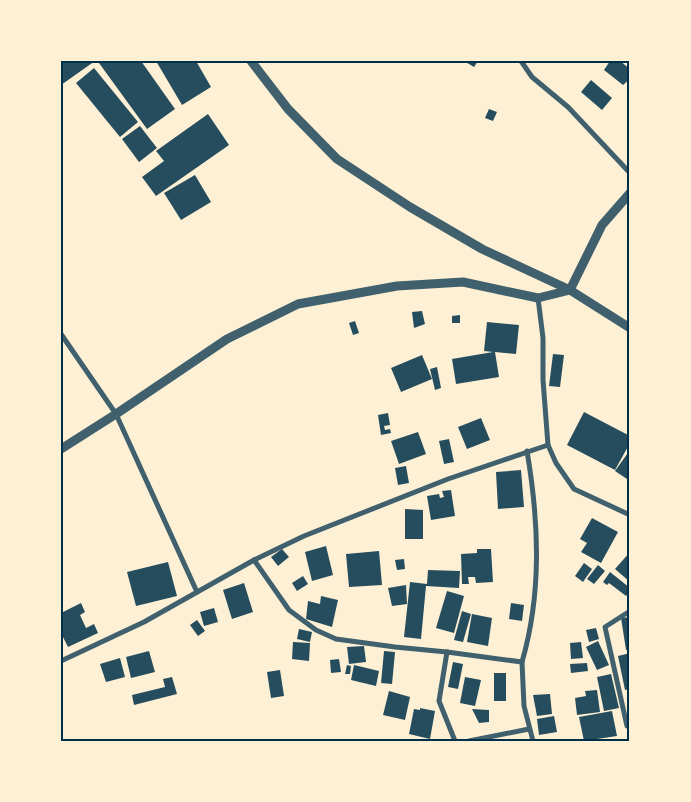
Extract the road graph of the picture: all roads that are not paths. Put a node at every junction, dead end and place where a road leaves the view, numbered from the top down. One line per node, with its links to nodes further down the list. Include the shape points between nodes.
1 (251, 61): 5 (street, via 288,109 337,159 482,249)
2 (521, 61): 3 (street, via 532,77 568,107)
3 (630, 173)
4 (630, 193): 5 (street, via 602,225)
5 (570, 290): 6 (street); 7 (street)
6 (538, 298): 9 (street, via 463,282 397,286 298,304 227,339); 10 (street, via 544,338 543,380)
7 (630, 328)
8 (61, 334): 9 (street)
9 (116, 414): 11 (street); 15 (street)
10 (548, 445): 12 (street); 13 (street, via 574,488)
11 (61, 449)
12 (527, 451): 14 (street, via 304,536); 19 (street, via 538,542 535,605)
13 (630, 515)
14 (254, 560): 15 (street); 17 (street, via 289,610 316,630 336,639)
15 (197, 592): 18 (street, via 144,622)
16 (630, 611): 20 (street, via 605,627)
17 (447, 652): 19 (street); 22 (street, via 439,701)
18 (61, 661)
19 (522, 662): 21 (street, via 524,706)
20 (627, 726)
21 (530, 729): 23 (street); 24 (street)
22 (455, 741)
23 (469, 741)
24 (532, 741)

